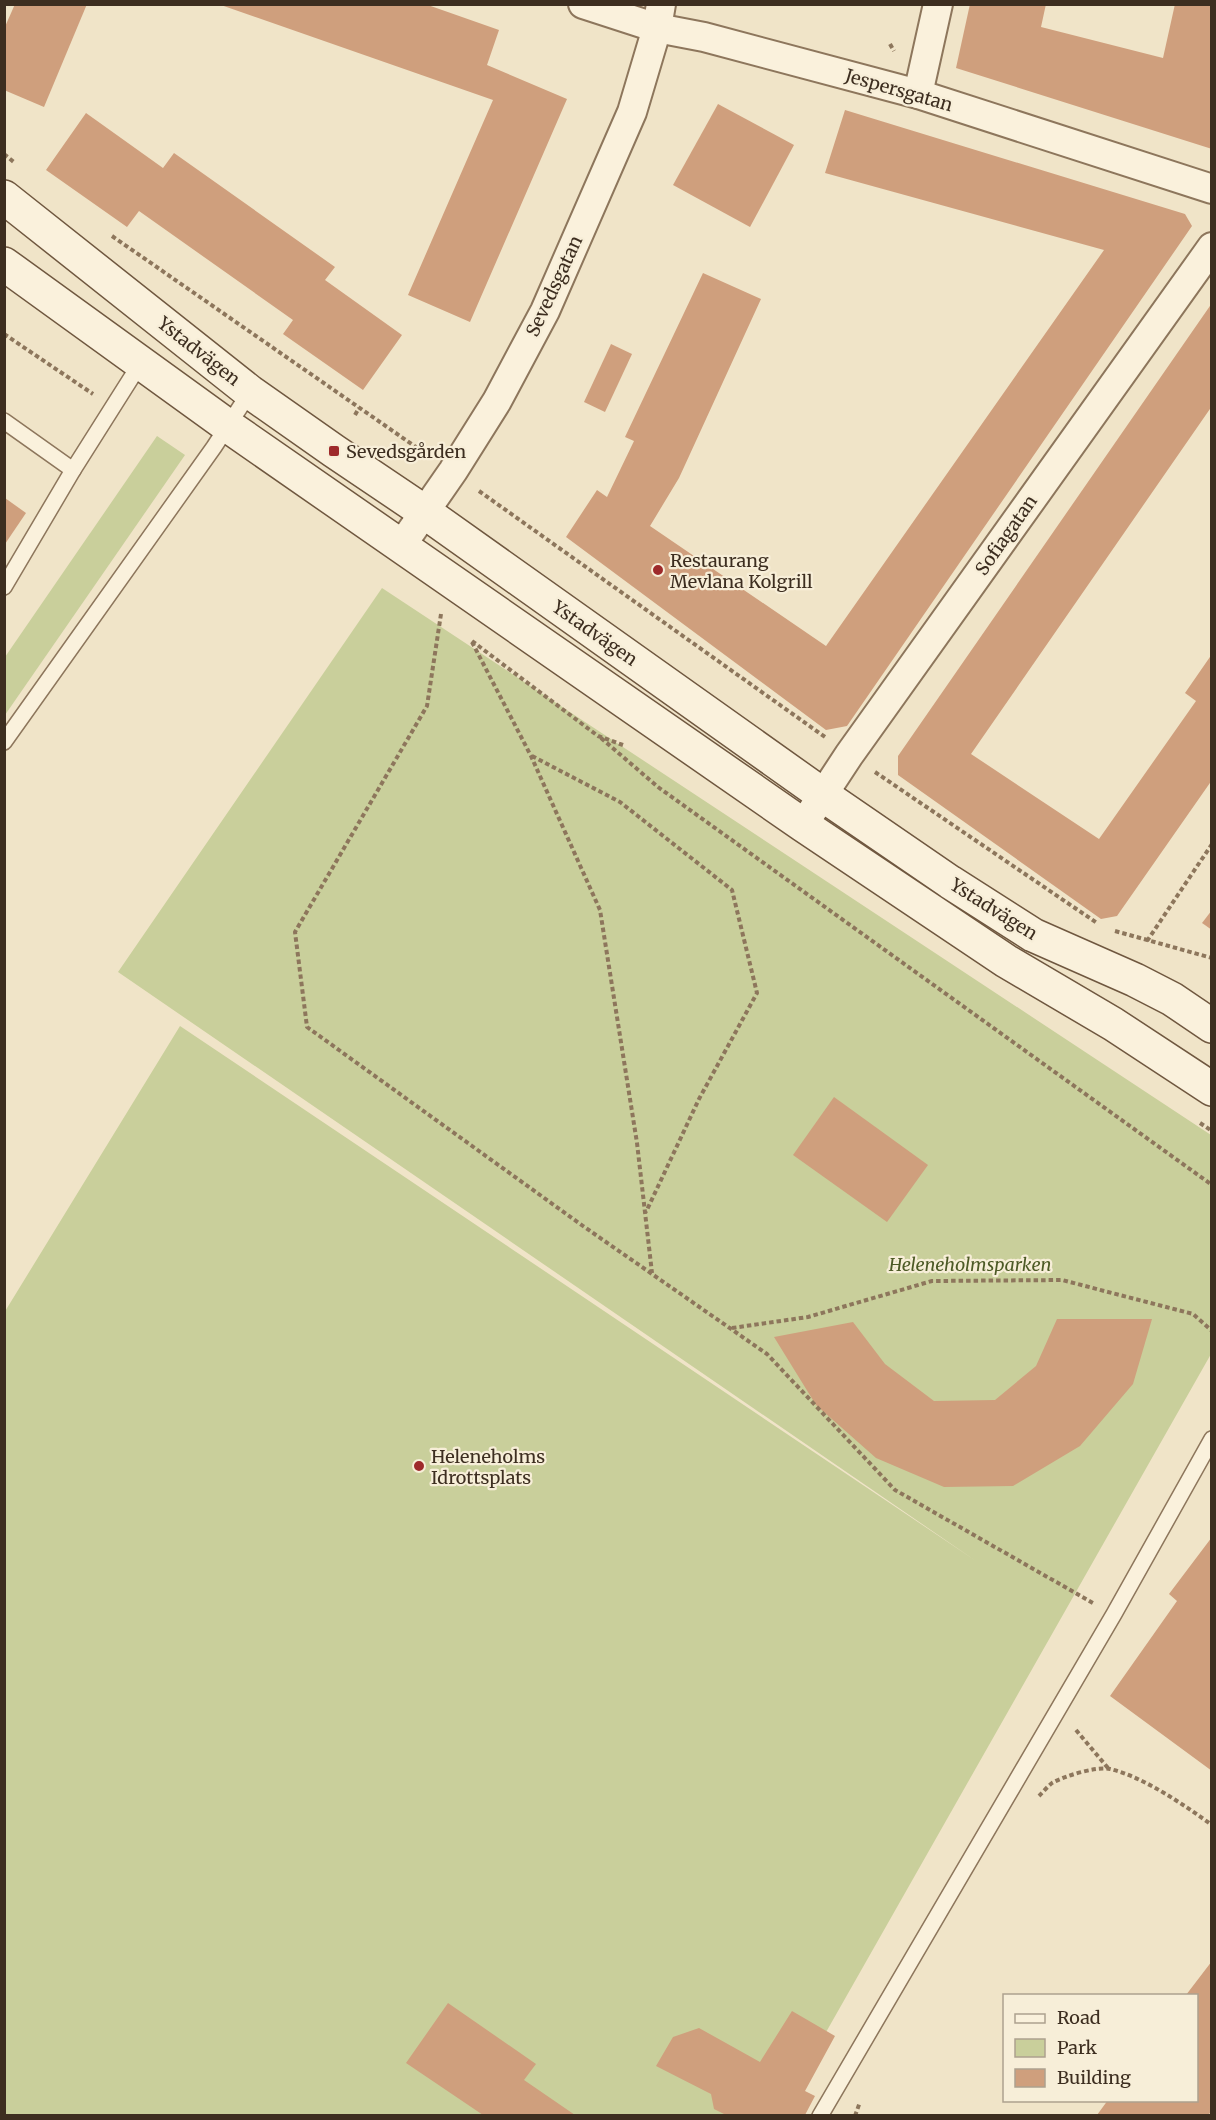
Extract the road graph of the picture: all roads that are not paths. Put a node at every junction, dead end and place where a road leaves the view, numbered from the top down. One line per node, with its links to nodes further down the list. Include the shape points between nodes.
1 (583, 4): 3 (street, Jespersgatan)
2 (938, 4): 4 (street)
3 (659, 16): 4 (street, Jespersgatan, via 704,37); 14 (street, Sevedsgatan, via 632,112 545,311 496,401)
4 (918, 94): 5 (street, Jespersgatan)
5 (1212, 189)
6 (4, 197): 10 (main road, Ystadvägen)
7 (1212, 247): 18 (street, Sofiagatan)
8 (4, 264): 9 (main road, Ystadvägen)
9 (140, 364): 12 (main road, Ystadvägen); 13 (lane)
10 (250, 392): 12 (lane); 14 (main road, Ystadvägen)
11 (4, 421): 13 (lane)
12 (228, 426): 15 (main road, Ystadvägen); 17 (lane)
13 (73, 470): 16 (lane)
14 (426, 513): 15 (street, Sevedsgatan); 18 (main road, Ystadvägen)
15 (400, 546): 19 (main road, Ystadvägen)
16 (4, 587)
17 (4, 741)
18 (823, 795): 19 (street, Sofiagatan); 20 (main road, Ystadvägen, via 1033,935 1135,980)
19 (803, 825): 21 (main road, Ystadvägen, via 1006,961)
20 (1212, 1026)
21 (1212, 1089)
22 (1212, 1439): 23 (lane, via 1059,1709)
23 (819, 2115)

